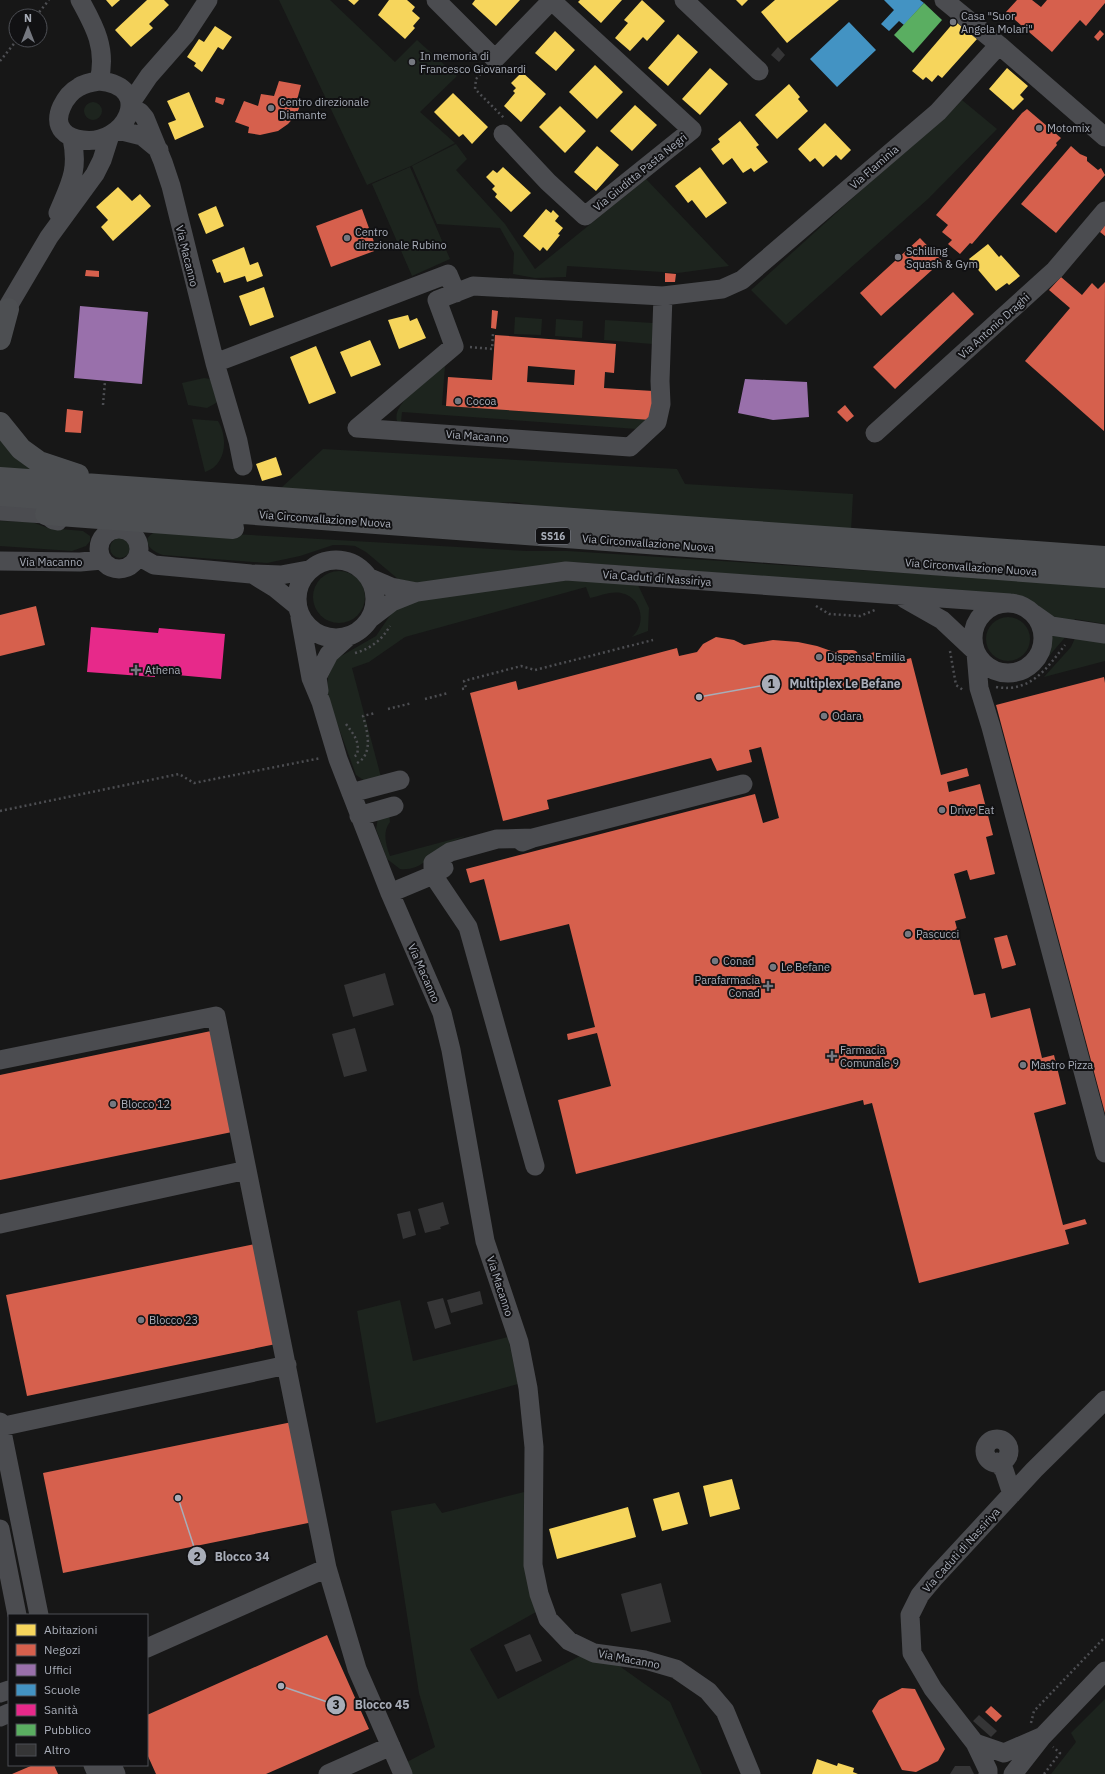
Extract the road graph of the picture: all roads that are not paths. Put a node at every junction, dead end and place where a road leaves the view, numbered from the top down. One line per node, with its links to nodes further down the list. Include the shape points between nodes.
1 (80, 0): 7 (street)
2 (208, 0): 11 (street, via 170,54)
3 (436, 0): 4 (street, via 495,59)
4 (552, 0): 13 (street, Via Giuditta Pasta Negri, via 692,130 585,216 548,182)
5 (684, 0): 9 (street)
6 (953, 3): 8 (street)
7 (99, 38): 10 (street, via 103,60); 11 (street, via 110,51)
8 (999, 45): 14 (street); 20 (street, Via Flaminia, via 938,112 742,280 722,289)
9 (759, 71)
10 (99, 81): 11 (street, via 108,82); 15 (street, via 78,87 69,95 60,110 60,126 63,132)
11 (126, 97): 12 (street, via 124,124); 16 (street, Via Macanno, via 145,118)
12 (114, 132): 15 (street, via 99,139); 16 (street, Via Macanno, via 142,136); 18 (street, via 95,174)
13 (503, 134)
14 (1105, 137)
15 (72, 138): 18 (street, via 76,165 74,176)
16 (158, 150): 23 (street, Via Macanno, via 171,186)
17 (1105, 212): 25 (street, Via Antonio Draghi, via 1055,270)
18 (49, 237): 21 (street)
19 (456, 293): 20 (street, via 473,286); 20 (street, Via Macanno, via 438,300 454,346 357,428 630,447 657,422 661,404); 23 (street, via 448,274)
20 (663, 296)
21 (3, 315): 22 (main road)
22 (0, 339)
23 (215, 363): 26 (street, Via Macanno)
24 (0, 423): 28 (main road, via 21,449 39,462)
25 (875, 432)
26 (243, 466)
27 (0, 478): 28 (main road, Via Circonvallazione Nuova / SS16)
28 (119, 486): 37 (main road, Via Circonvallazione Nuova / SS16)
29 (0, 495): 33 (main road, Via Circonvallazione Nuova / SS16)
30 (0, 511): 31 (street)
31 (45, 514): 32 (main road); 34 (street, via 53,520 93,524)
32 (156, 523): 33 (main road, via 308,533); 35 (street)
33 (501, 532): 42 (main road, Via Circonvallazione Nuova / SS16)
34 (106, 534): 35 (street, via 123,530); 38 (street, via 99,548)
35 (135, 536): 36 (street)
36 (138, 556): 38 (street, via 135,562 124,569 111,568); 41 (street, via 154,565)
37 (1105, 558)
38 (102, 560): 39 (street, Via Macanno)
39 (0, 561)
40 (308, 570): 41 (street, via 281,575); 43 (street, via 321,562 336,559 352,562); 47 (street, Via Macanno, via 301,579 296,596)
41 (251, 574): 47 (street, via 275,588)
42 (1105, 576)
43 (370, 578): 44 (street, Via Caduti di Nassiriya, via 391,587); 49 (street, via 375,590 376,604)
44 (417, 592): 45 (street, Via Caduti di Nassiriya, via 566,571); 49 (street, Via Caduti di Nassiriya, via 392,602)
45 (898, 596): 46 (street, Via Caduti di Nassiriya); 52 (street, Via Caduti di Nassiriya, via 942,620)
46 (1010, 603): 48 (street, Via Caduti di Nassiriya, via 1023,606); 52 (street, via 992,607 979,618 973,634)
47 (299, 611): 51 (street, via 307,626 317,634); 53 (street, Via Macanno, via 310,678)
48 (1034, 614): 50 (street, Via Caduti di Nassiriya, via 1051,626); 52 (street, Via Caduti di Nassiriya, via 1042,626 1044,643 1039,656 1030,666 1016,673 998,672 986,666)
49 (371, 618): 51 (street, Via Macanno)
50 (1105, 634)
51 (351, 645): 53 (street, Via Macanno, via 330,654 317,677)
52 (976, 652): 62 (street, via 979,688)
53 (321, 702): 56 (street, Via Macanno)
54 (400, 780): 56 (street)
55 (743, 784): 59 (street, via 533,838 497,839 450,852 433,863)
56 (352, 794): 58 (street, Via Macanno)
57 (394, 806): 58 (street)
58 (360, 816): 60 (street, Via Macanno)
59 (433, 875): 60 (street); 63 (street, via 468,927)
60 (390, 893): 82 (street, Via Macanno, via 442,1013 485,1241 519,1342 528,1388 534,1447 533,1564 539,1594 548,1619 569,1640 594,1653 645,1660 676,1669 708,1691 725,1711)
61 (0, 1060): 64 (street, via 216,1016)
62 (1105, 1153)
63 (535, 1166)
64 (247, 1170): 65 (street); 66 (street)
65 (0, 1224)
66 (287, 1365): 68 (street); 72 (street)
67 (1104, 1400): 69 (street, Via Caduti di Nassiriya)
68 (0, 1425): 74 (street)
69 (1034, 1470): 70 (street, Via Caduti di Nassiriya); 70 (street, via 1003,1456 1004,1470)
70 (1012, 1494): 78 (street, Via Caduti di Nassiriya, via 920,1595 910,1615 912,1653 933,1689)
71 (0, 1529): 73 (street)
72 (327, 1568): 75 (street); 79 (street, via 357,1669)
73 (17, 1614)
74 (39, 1614)
75 (148, 1648)
76 (1105, 1670): 77 (street)
77 (1042, 1737): 78 (street, via 1004,1753); 84 (street)
78 (975, 1743): 83 (street, Via Caduti di Nassiriya)
79 (391, 1746): 80 (street); 81 (street)
80 (328, 1774)
81 (403, 1774)
82 (751, 1774)
83 (988, 1774)
84 (1013, 1774)

